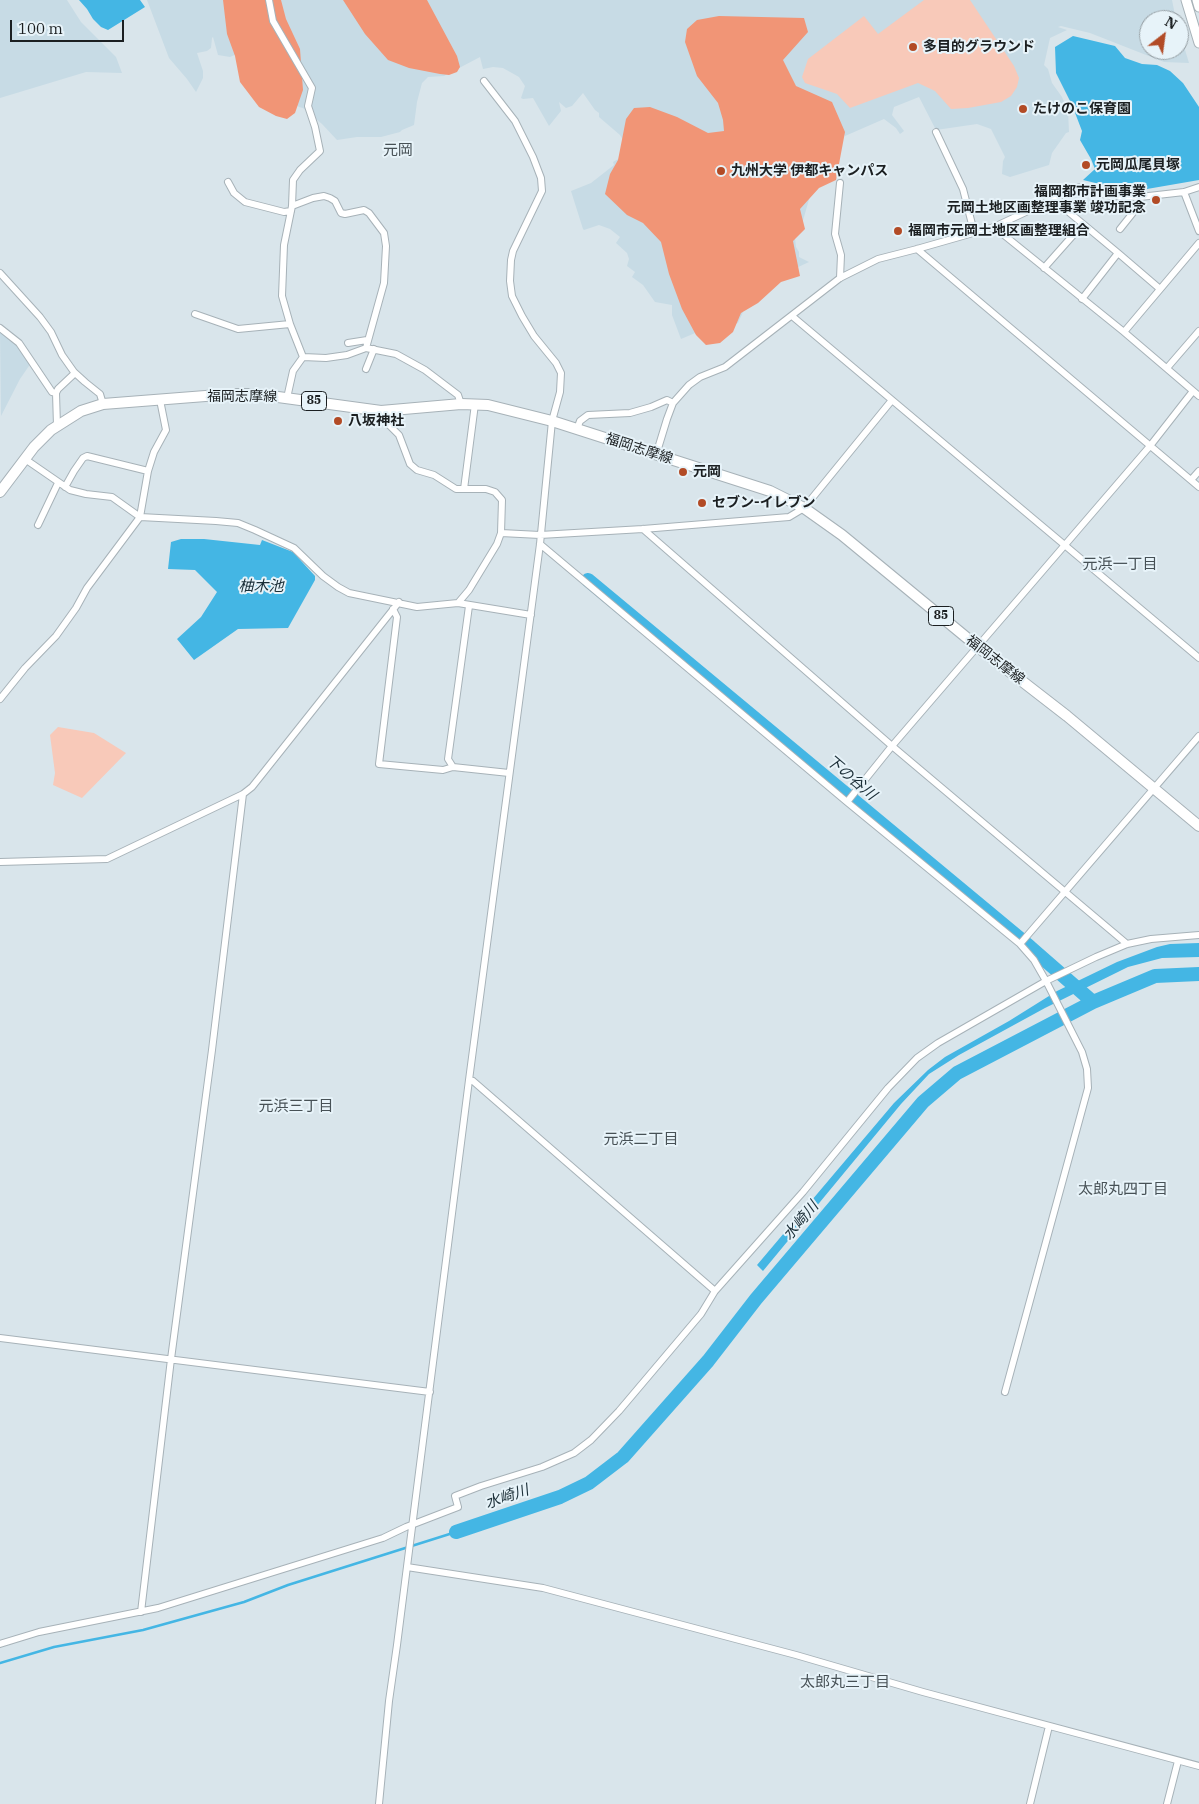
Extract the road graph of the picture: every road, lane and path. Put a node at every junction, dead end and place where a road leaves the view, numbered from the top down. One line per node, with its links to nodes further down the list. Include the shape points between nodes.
1 (269, 0): 14 (street, via 273,20 312,88 308,106 320,151 293,180)
2 (1186, 0): 5 (main road)
3 (1197, 0): 4 (main road)
4 (1199, 7)
5 (1199, 43)
6 (484, 80): 53 (street, via 515,121 541,178 542,191 510,260 510,281 512,296 522,316 561,373 560,392)
7 (936, 132): 19 (street, via 963,189)
8 (228, 182): 14 (street, via 234,193 245,202 284,212)
9 (840, 183): 25 (street, via 835,234 841,256)
10 (1199, 187): 11 (street)
11 (1184, 192): 12 (street); 18 (street)
12 (1140, 197): 13 (street, via 1110,196 1079,187); 17 (street, via 1136,210)
13 (1053, 199): 15 (street); 16 (street)
14 (292, 209): 30 (street, via 284,245 282,284); 34 (street, via 324,196 335,202 341,213 364,210 369,213 384,233 384,283)
15 (1083, 224): 22 (street); 23 (street)
16 (994, 227): 19 (street); 23 (street)
17 (1120, 229)
18 (1199, 231)
19 (974, 232): 21 (street)
20 (1199, 242): 26 (street)
21 (917, 250): 25 (street, via 878,259); 56 (street)
22 (1118, 253): 26 (street); 27 (street)
23 (1044, 268): 27 (street)
24 (0, 273): 41 (street, via 40,317)
25 (840, 278): 29 (street)
26 (1160, 289): 33 (street)
27 (1082, 299): 33 (street)
28 (195, 314): 30 (street, via 238,329)
29 (792, 316): 47 (street); 51 (street, via 725,367 700,377)
30 (290, 324): 38 (street)
31 (0, 328): 43 (street, via 19,343)
32 (1199, 331): 39 (street)
33 (1124, 332): 39 (street)
34 (367, 340): 35 (street); 36 (street)
35 (348, 343)
36 (366, 348): 37 (street); 38 (street, via 326,358)
37 (374, 348): 40 (street); 49 (street, via 396,354 425,370 458,395)
38 (303, 357): 45 (street, via 293,371)
39 (1168, 368): 42 (street)
40 (366, 369)
41 (75, 373): 43 (street); 48 (street, via 100,394)
42 (1193, 391): 44 (street); 56 (street)
43 (56, 394): 54 (street)
44 (1199, 396)
45 (287, 398): 46 (main road, 福岡志摩線 / 85, via 232,394); 52 (main road, 福岡志摩線 / 85)
46 (160, 400): 48 (main road, 福岡志摩線 / 85); 59 (street, via 166,430)
47 (892, 400): 67 (street); 74 (street)
48 (103, 404): 54 (main road, 福岡志摩線 / 85, via 81,411)
49 (461, 404): 50 (main road, 福岡志摩線 / 85); 52 (main road, 福岡志摩線 / 85)
50 (475, 404): 53 (main road, 福岡志摩線 / 85); 65 (street)
51 (673, 404): 55 (street, via 667,400 630,413 588,415); 57 (street)
52 (382, 411): 65 (street, via 383,419 399,435 410,464 456,489)
53 (552, 420): 55 (main road, 福岡志摩線 / 85); 72 (street)
54 (57, 426): 58 (main road, 福岡志摩線 / 85)
55 (577, 428): 57 (main road, 福岡志摩線 / 85)
56 (1150, 446): 61 (street); 74 (street)
57 (656, 455): 67 (main road, 福岡志摩線 / 85, via 770,491)
58 (25, 459): 62 (street); 66 (main road, 福岡志摩線 / 85)
59 (148, 471): 64 (street, via 87,456); 68 (street)
60 (1199, 471): 61 (street)
61 (1191, 480): 63 (street)
62 (58, 483): 64 (street); 69 (street)
63 (1199, 487)
64 (65, 488): 68 (street, via 112,497)
65 (464, 489): 71 (street, via 486,489 495,492 502,500)
66 (0, 492)
67 (804, 508): 70 (street, via 789,517); 80 (main road, 福岡志摩線 / 85, via 842,535)
68 (140, 517): 75 (street, via 238,523 294,548 323,576 349,593); 82 (street, via 56,636)
69 (38, 525)
70 (643, 529): 72 (street); 84 (street)
71 (501, 533): 72 (street); 76 (street, via 469,590)
72 (540, 535): 73 (street)
73 (540, 544): 79 (street); 89 (street)
74 (1064, 544): 80 (street); 81 (street)
75 (399, 602): 76 (street, via 417,607); 78 (street)
76 (458, 603): 77 (street)
77 (469, 606): 79 (street); 85 (street, via 448,759)
78 (393, 609): 85 (street, via 397,616 379,764 443,770); 88 (street, via 252,787)
79 (531, 616): 86 (street)
80 (978, 647): 84 (street); 87 (main road, 福岡志摩線 / 85, via 1068,716)
81 (1199, 658)
82 (0, 699)
83 (1199, 736): 87 (street)
84 (892, 746): 89 (street); 92 (street)
85 (453, 766): 86 (street)
86 (509, 773): 97 (street)
87 (1154, 789): 90 (main road, 福岡志摩線 / 85); 92 (street)
88 (243, 794): 91 (street, via 107,859); 100 (street)
89 (847, 802): 94 (street)
90 (1199, 826)
91 (0, 862)
92 (1065, 893): 94 (street); 95 (street)
93 (1199, 935): 95 (street)
94 (1022, 942): 96 (street)
95 (1127, 944): 96 (street, via 1065,971)
96 (1048, 983): 98 (street, via 938,1042 903,1072); 102 (street, via 1082,1052 1088,1088)
97 (469, 1080): 98 (street); 101 (street)
98 (715, 1291): 103 (street, via 701,1314 591,1440 560,1460 455,1496 458,1507)
99 (0, 1338): 100 (street)
100 (171, 1360): 101 (street); 105 (street)
101 (430, 1392): 103 (street)
102 (1005, 1392)
103 (412, 1525): 104 (street); 105 (street, via 383,1538)
104 (407, 1567): 107 (street, via 543,1588); 110 (street)
105 (141, 1612): 106 (street, via 39,1632)
106 (0, 1644)
107 (1049, 1726): 108 (street); 111 (street)
108 (1178, 1761): 109 (street); 112 (street)
109 (1199, 1766)
110 (379, 1804)
111 (1030, 1804)
112 (1167, 1804)

